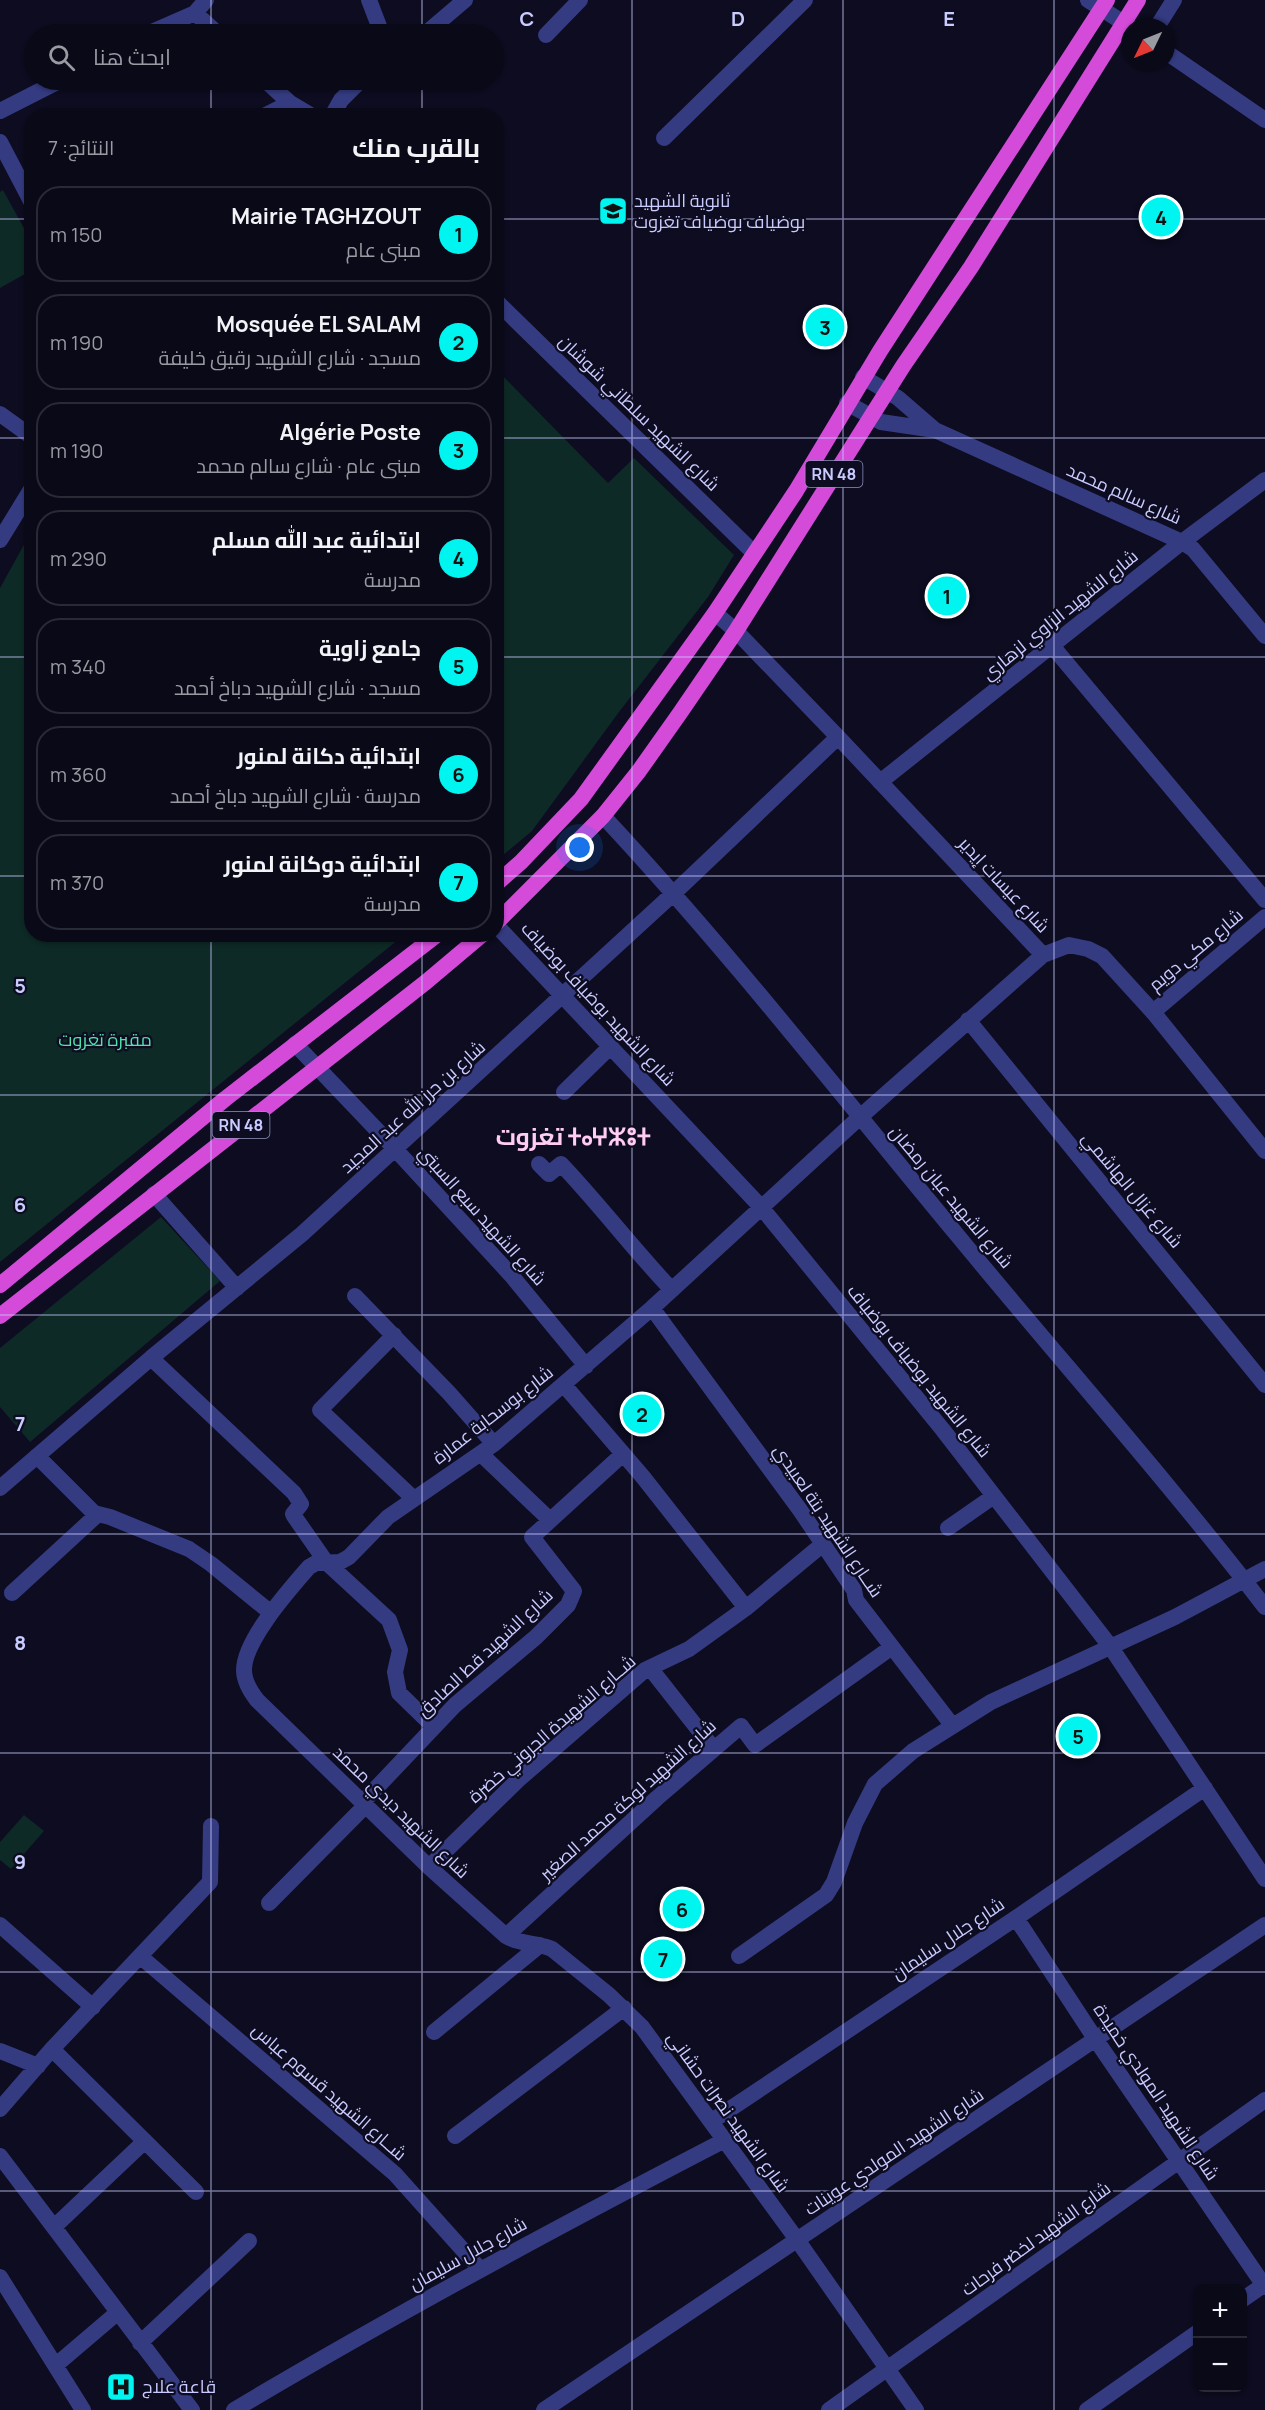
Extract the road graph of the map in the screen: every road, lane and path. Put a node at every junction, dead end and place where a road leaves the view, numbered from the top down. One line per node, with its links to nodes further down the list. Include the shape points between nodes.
1 (369, 0): 14 (street)
2 (465, 0): 15 (street)
3 (580, 0): 17 (street)
4 (805, 0): 28 (street)
5 (1138, 0): 9 (highway, RN 48)
6 (1174, 0): 10 (street)
7 (1099, 3): 11 (street); 32 (highway, RN 48)
8 (201, 6): 12 (street); 13 (street)
9 (1130, 18)
10 (1163, 18)
11 (1121, 20)
12 (166, 24)
13 (212, 24)
14 (378, 24)
15 (437, 24)
16 (1121, 34): 33 (highway, RN 48)
17 (546, 35)
18 (1175, 58): 27 (street)
19 (41, 90): 26 (street)
20 (276, 90): 22 (street)
21 (351, 90): 25 (street)
22 (290, 103): 23 (street); 24 (street)
23 (280, 108)
24 (298, 108)
25 (336, 108)
26 (0, 111)
27 (1265, 120)
28 (664, 138)
29 (0, 142): 30 (street)
30 (24, 188)
31 (504, 309): 43 (street, شارع الشهيد سلطاني شوشان)
32 (863, 377): 33 (street, شارع سالم محمد); 34 (highway, RN 48)
33 (887, 391): 36 (highway, RN 48); 37 (street, شارع سالم محمد)
34 (847, 403): 36 (street, شارع سالم محمد); 43 (highway, RN 48, via 796,491)
35 (0, 414): 38 (street)
36 (870, 417): 37 (street, شارع سالم محمد); 45 (highway, RN 48)
37 (935, 430): 42 (street, شارع سالم محمد)
38 (24, 431)
39 (1265, 480): 42 (street, شارع الشهيد الزاوي لزهاري)
40 (24, 501): 41 (street)
41 (0, 540)
42 (1182, 542): 46 (street, شارع سالم محمد); 47 (street, شارع الشهيد الزاوي لزهاري)
43 (754, 553): 44 (highway, RN 48)
44 (715, 613): 45 (street, شارع عيسات إيدير); 51 (highway, RN 48, via 581,799)
45 (736, 631): 48 (street, شارع عيسات إيدير); 50 (highway, RN 48)
46 (1265, 636)
47 (1053, 647): 49 (street, شارع الشهيد الزاوي لزهاري); 53 (street)
48 (838, 737): 49 (street, شارع عيسات إيدير); 52 (street, شارع بن حرز الله عبد المجيد)
49 (880, 782): 59 (street, شارع عيسات إيدير)
50 (603, 816): 52 (street, شارع الشهيد عبان رمضان); 54 (highway, RN 48)
51 (504, 877)
52 (675, 892): 60 (street, شارع بن حرز الله عبد المجيد); 67 (street, شارع الشهيد عبان رمضان)
53 (1265, 900)
54 (504, 916)
55 (1265, 917): 61 (street, شارع مكي دويم)
56 (504, 932): 60 (street, شارع الشهيد بوضياف بوضياف)
57 (429, 942): 63 (highway, RN 48)
58 (474, 942): 65 (highway, RN 48)
59 (1043, 955): 61 (street, شارع عيسات إيدير, via 1069,945 1102,956); 62 (street, شارع بوسحابة عمارة)
60 (563, 995): 64 (street, شارع الشهيد بوضياف بوضياف); 68 (street, شارع بن حرز الله عبد المجيد)
61 (1153, 1012): 69 (street, شارع عيسات إيدير)
62 (968, 1020): 67 (street, شارع بوسحابة عمارة); 83 (street, شارع غزال الهاشمي)
63 (295, 1044): 65 (street, شارع الشهيد سبع السبتي); 73 (highway, RN 48)
64 (611, 1046): 66 (street); 72 (street, شارع الشهيد بوضياف بوضياف)
65 (316, 1068): 68 (street, شارع الشهيد سبع السبتي); 71 (highway, RN 48)
66 (564, 1092)
67 (860, 1117): 72 (street, شارع بوسحابة عمارة); 96 (street, شارع الشهيد عبان رمضان)
68 (396, 1150): 74 (street, شارع بن حرز الله عبد المجيد); 81 (street, شارع الشهيد سبع السبتي, via 511,1275)
69 (1265, 1152)
70 (539, 1164): 75 (street, via 549,1174 561,1164)
71 (154, 1194): 74 (street); 78 (highway, RN 48)
72 (761, 1207): 75 (street, شارع بوسحابة عمارة); 88 (street, شارع الشهيد بوضياف بوضياف)
73 (0, 1285)
74 (237, 1288): 80 (street, شارع بن حرز الله عبد المجيد)
75 (672, 1290): 77 (street, شارع بوسحابة عمارة)
76 (355, 1296): 79 (street)
77 (652, 1308): 81 (street, شارع بوسحابة عمارة); 93 (street, شــارع الشهيد بتة لعبيدي)
78 (0, 1316)
79 (394, 1335): 84 (street, via 449,1393); 89 (street, via 320,1410)
80 (152, 1358): 86 (street, شارع بن حرز الله عبد المجيد); 94 (street, via 294,1492 301,1503 293,1514)
81 (586, 1366): 82 (street, شارع بوسحابة عمارة)
82 (564, 1385): 84 (street, شارع بوسحابة عمارة); 85 (street)
83 (1265, 1385)
84 (487, 1449): 89 (street, شارع بوسحابة عمارة); 91 (street)
85 (623, 1454): 91 (street, شارع الشهيد قط الصادق); 99 (street)
86 (37, 1456): 87 (street, شارع بن حرز الله عبد المجيد); 90 (street)
87 (0, 1488)
88 (994, 1496): 92 (street); 101 (street, شارع الشهيد بوضياف بوضياف)
89 (414, 1499): 94 (street, شارع بوسحابة عمارة, via 378,1526 349,1557)
90 (98, 1514): 97 (street); 100 (street, via 189,1549)
91 (549, 1519): 106 (street, شارع الشهيد قط الصادق, via 532,1537 574,1591 568,1605)
92 (948, 1528)
93 (823, 1544): 99 (street, شــارع الشهيدة الجروني خضرة); 102 (street, شــارع الشهيد بتة لعبيدي, via 854,1590 856,1600)
94 (327, 1562): 100 (street, شارع بوسحابة عمارة, via 309,1567); 106 (street, via 389,1620 400,1650 395,1672 399,1693)
95 (1265, 1569): 96 (street)
96 (1244, 1580): 98 (street, شارع الشهيد عبان رمضان); 101 (street)
97 (12, 1593)
98 (1265, 1607)
99 (746, 1608): 103 (street, شــارع الشهيدة الجروني خضرة, via 688,1649)
100 (270, 1612): 104 (street, شارع بوسحابة عمارة, via 246,1657)
101 (1110, 1646): 105 (street, via 991,1702); 108 (street, شارع الشهيد بوضياف بوضياف)
102 (892, 1647): 105 (street, شــارع الشهيد بتة لعبيدي); 107 (street, شارع الشهيد لوكة محمد الصغير, via 755,1745 741,1726)
103 (650, 1668): 107 (street); 111 (street, شــارع الشهيدة الجروني خضرة, via 518,1780)
104 (246, 1679): 109 (street, شارع الشهيد ديدي محمد, via 257,1700)
105 (952, 1725): 119 (street, via 893,1766 875,1784 826,1895)
106 (434, 1727): 109 (street, شارع الشهيد قط الصادق)
107 (713, 1748): 117 (street, شارع الشهيد لوكة محمد الصغير)
108 (1205, 1788): 112 (street, شارع الشهيد بوضياف بوضياف); 114 (street, شارع جلال سليمان)
109 (363, 1804): 111 (street, شارع الشهيد ديدي محمد); 113 (street, شارع الشهيد قط الصادق)
110 (211, 1826): 120 (street, via 210,1882)
111 (429, 1867): 117 (street, شارع الشهيد ديدي محمد)
112 (1265, 1879)
113 (269, 1903)
114 (1016, 1918): 124 (street, شارع الشهيد المولدي خميدة); 130 (street, شارع جلال سليمان)
115 (0, 1925): 121 (street)
116 (1265, 1925): 124 (street, شارع الشهيد المولدي عوينات)
117 (506, 1936): 118 (street, شارع الشهيد ديدي محمد, via 520,1943)
118 (544, 1946): 122 (street, شارع الشهيد نصرات حشاني); 123 (street)
119 (739, 1956)
120 (141, 1957): 121 (street); 140 (street, شــارع الشهيد قسوم عباس, via 395,2174)
121 (93, 2007): 125 (street)
122 (624, 2008): 130 (street, شارع الشهيد نصرات حشاني); 131 (street)
123 (434, 2032)
124 (1096, 2040): 135 (street, شارع الشهيد المولدي خميدة); 139 (street, شارع الشهيد المولدي عوينات)
125 (52, 2049): 127 (street); 133 (street)
126 (0, 2051): 127 (street)
127 (38, 2066): 129 (street)
128 (1265, 2100): 135 (street, شارع الشهيد لخضر فرحات)
129 (0, 2109)
130 (712, 2121): 132 (street, شارع الشهيد نصرات حشاني)
131 (455, 2136)
132 (725, 2140): 139 (street, شارع الشهيد نصرات حشاني); 140 (street, شارع جلال سليمان)
133 (145, 2141): 136 (street); 137 (street)
134 (0, 2156): 137 (street)
135 (1178, 2161): 142 (street, شارع الشهيد المولدي خميدة); 148 (street, شارع الشهيد لخضر فرحات)
136 (196, 2193)
137 (54, 2227): 144 (street)
138 (249, 2241): 146 (street)
139 (798, 2241): 148 (street, شارع الشهيد نصرات حشاني); 152 (street, شارع الشهيد المولدي عوينات)
140 (480, 2269): 151 (street, شارع جلال سليمان)
141 (0, 2277): 147 (street)
142 (1264, 2285): 143 (street)
143 (1247, 2297)
144 (117, 2313): 146 (street); 147 (street)
145 (1193, 2335): 155 (street)
146 (140, 2343): 150 (street)
147 (56, 2365): 149 (street)
148 (888, 2369): 153 (street, شارع الشهيد لخضر فرحات); 154 (street, شارع الشهيد نصرات حشاني)
149 (82, 2410)
150 (192, 2410)
151 (234, 2410)
152 (544, 2410)
153 (829, 2410)
154 (916, 2410)
155 (1087, 2410)

